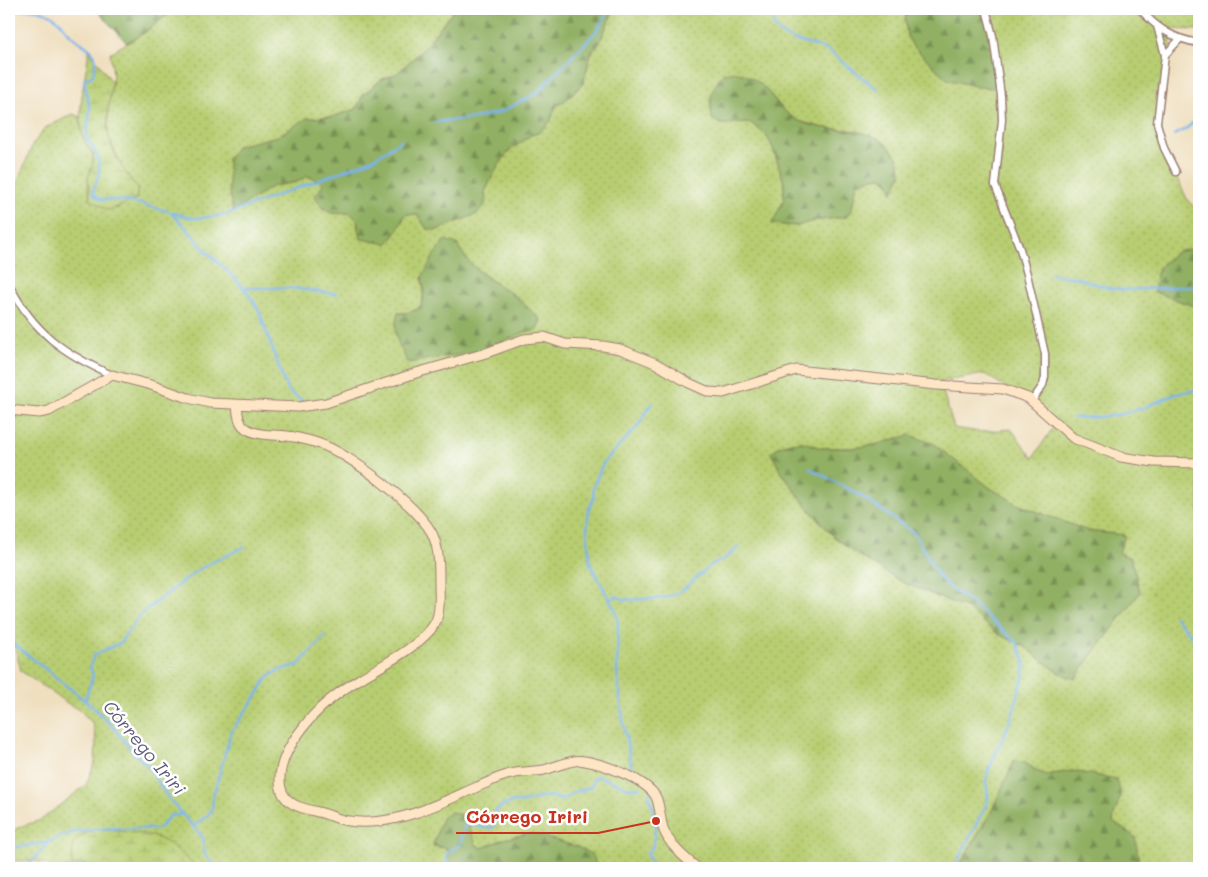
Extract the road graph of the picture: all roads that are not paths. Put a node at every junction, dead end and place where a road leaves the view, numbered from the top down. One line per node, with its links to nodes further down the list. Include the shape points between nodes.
1 (986, 9): 10 (street, via 1001,96 1002,125 995,185 1022,257 1045,354 1043,385)
2 (1140, 9): 3 (street)
3 (1158, 26): 4 (street); 6 (street)
4 (1180, 39): 5 (street); 6 (street)
5 (1199, 43)
6 (1165, 55): 7 (street, via 1157,123 1164,148)
7 (1176, 172)
8 (9, 284): 9 (street, via 30,320 46,336 62,350)
9 (112, 375): 11 (street, via 188,398); 12 (street, via 49,411)
10 (1032, 401): 11 (street, via 1003,389 796,370 724,393 709,392 620,349 564,344 544,337 524,339 326,402 298,407); 13 (street, via 1073,438 1121,457)
11 (237, 405): 14 (street, via 239,420 247,429 322,445 366,470 412,509 434,538 437,553 439,602 434,624 397,657 358,680 314,713 284,758 280,782 285,798 301,809 349,821 384,821 405,816 505,775 582,760 648,787 656,797 664,830 679,853)
12 (9, 410)
13 (1199, 463)
14 (697, 868)

